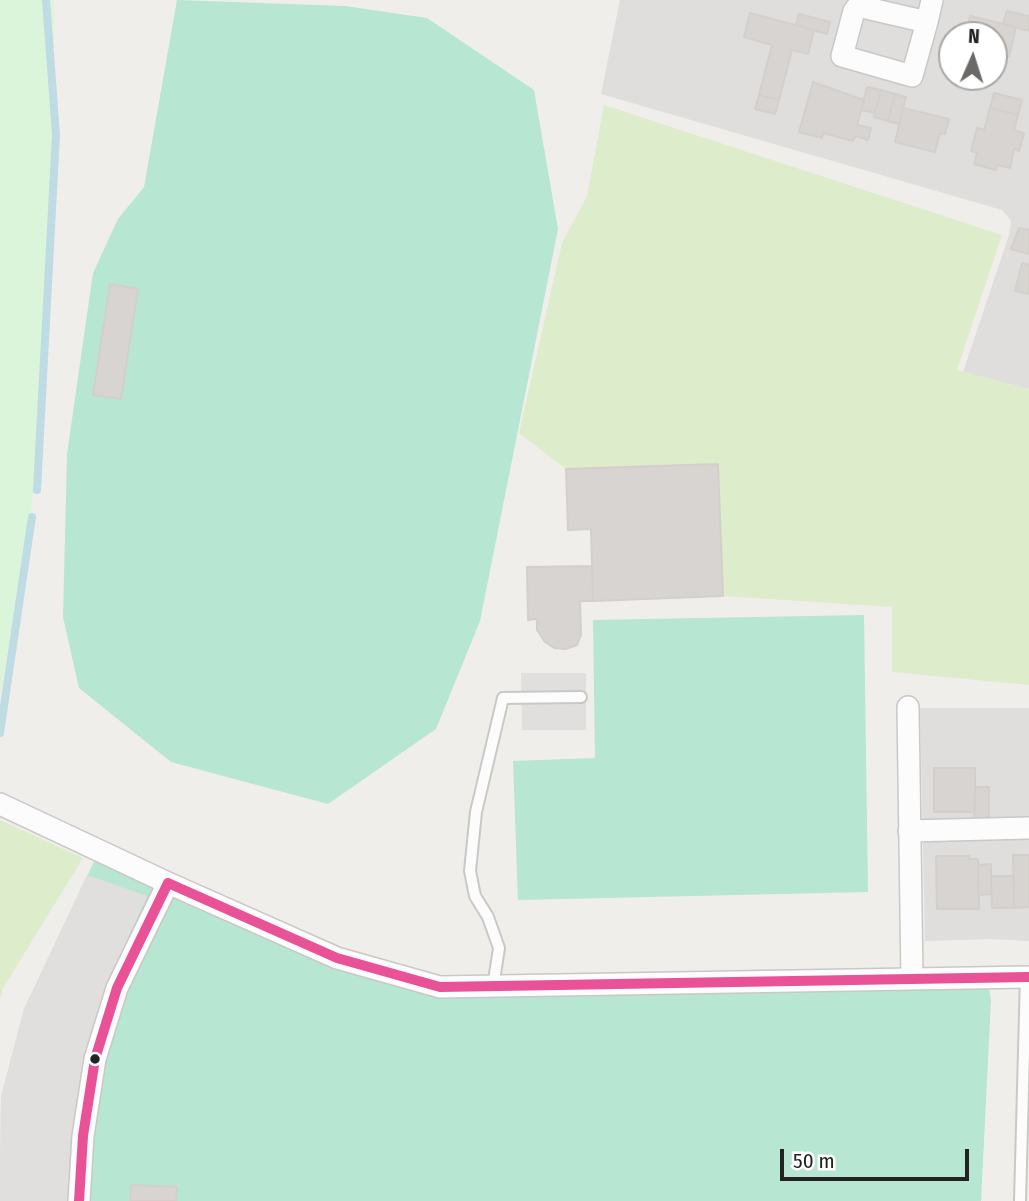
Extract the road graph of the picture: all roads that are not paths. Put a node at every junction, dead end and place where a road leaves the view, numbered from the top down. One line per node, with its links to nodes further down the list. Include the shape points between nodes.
1 (932, 0): 2 (street)
2 (927, 22)
3 (581, 697): 11 (lane, via 503,698 476,813 470,871 475,896 499,948)
4 (908, 707): 7 (street)
5 (0, 804): 8 (street)
6 (1029, 828): 7 (street)
7 (909, 831): 10 (street)
8 (168, 883): 11 (street, via 337,958 387,974 440,987); 12 (street, via 117,988 95,1059)
9 (1027, 976): 10 (street); 13 (lane)
10 (912, 979): 11 (street)
11 (493, 987)
12 (79, 1201)
13 (1020, 1201)

